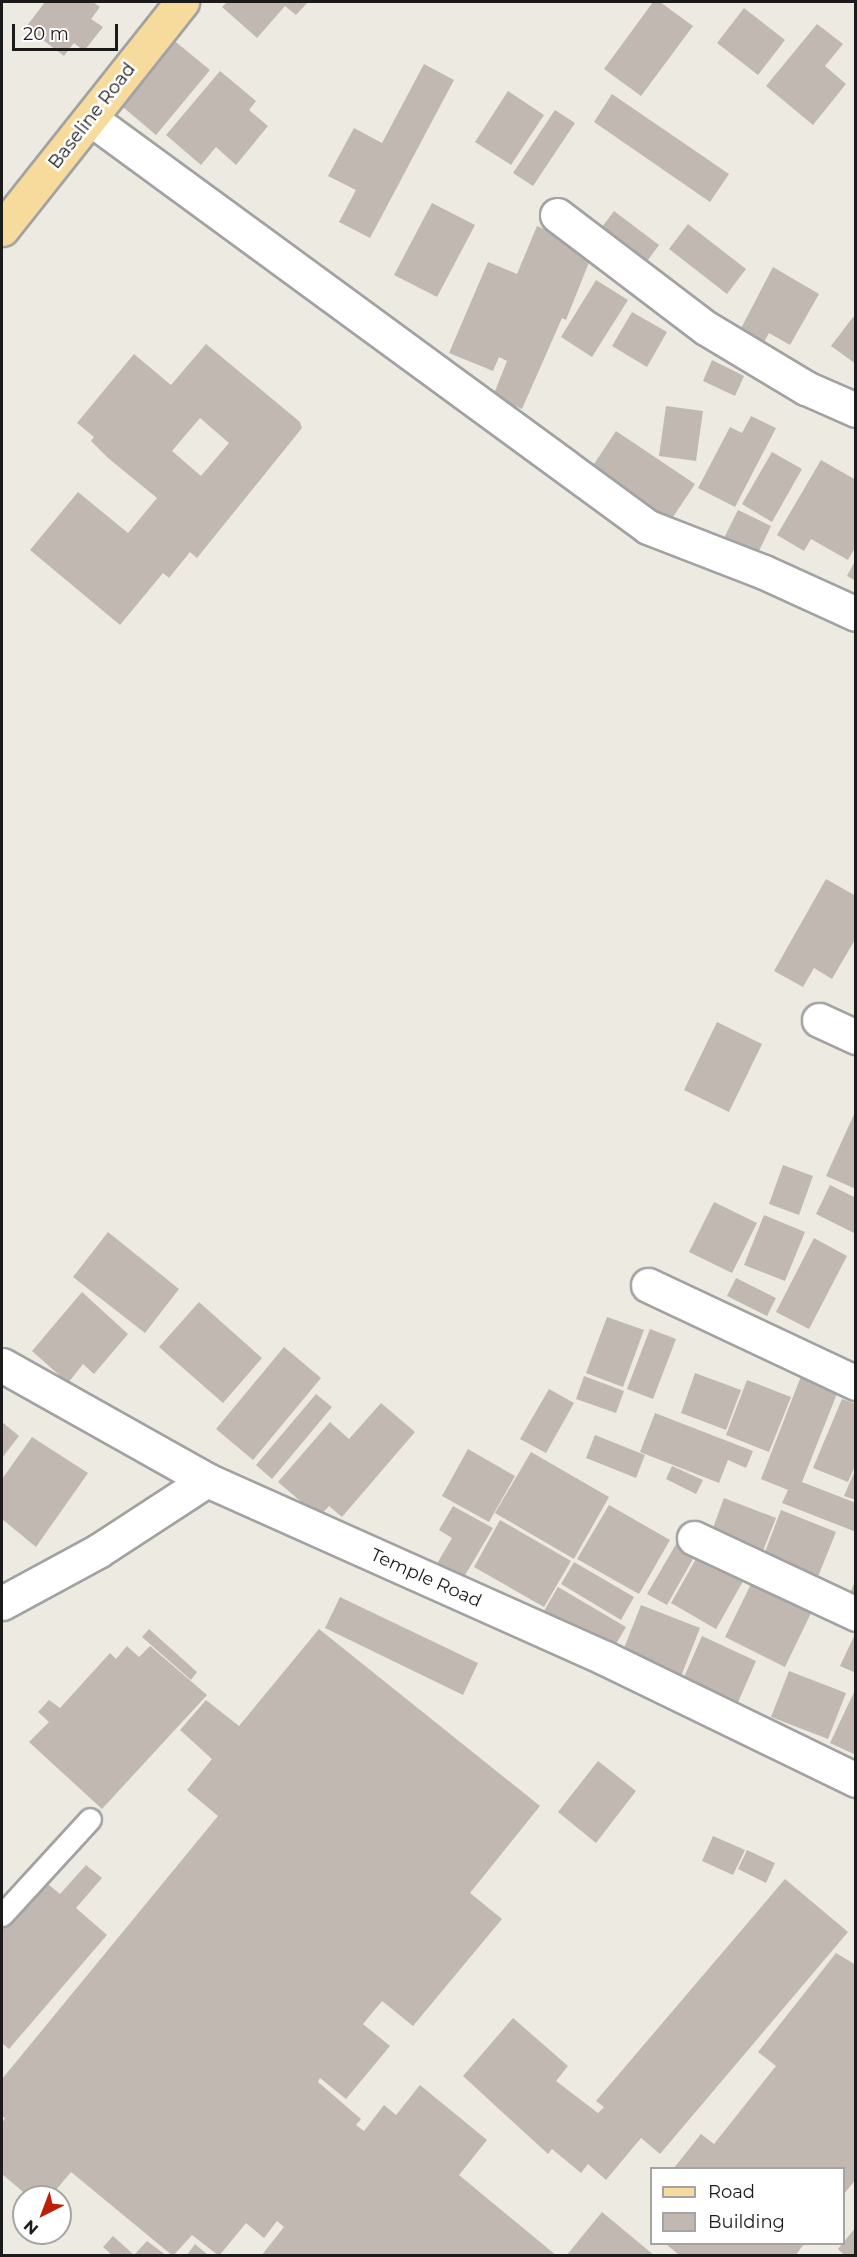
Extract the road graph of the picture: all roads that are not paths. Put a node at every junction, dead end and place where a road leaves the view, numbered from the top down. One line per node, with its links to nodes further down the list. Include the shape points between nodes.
1 (182, 2): 2 (main road, Baseline Road)
2 (91, 119): 4 (main road, Baseline Road); 6 (street, via 648,527 764,572)
3 (557, 215): 5 (street, via 706,328 806,388)
4 (3, 223)
5 (855, 411)
6 (855, 614)
7 (819, 1020): 8 (street)
8 (855, 1037)
9 (648, 1285): 11 (street)
10 (2, 1365): 12 (street, Temple Road)
11 (855, 1383)
12 (207, 1480): 14 (street, via 98,1551); 16 (street, Temple Road, via 605,1658)
13 (694, 1538): 15 (street)
14 (2, 1603)
15 (855, 1614)
16 (855, 1780)
17 (90, 1819): 18 (lane)
18 (2, 1915)

